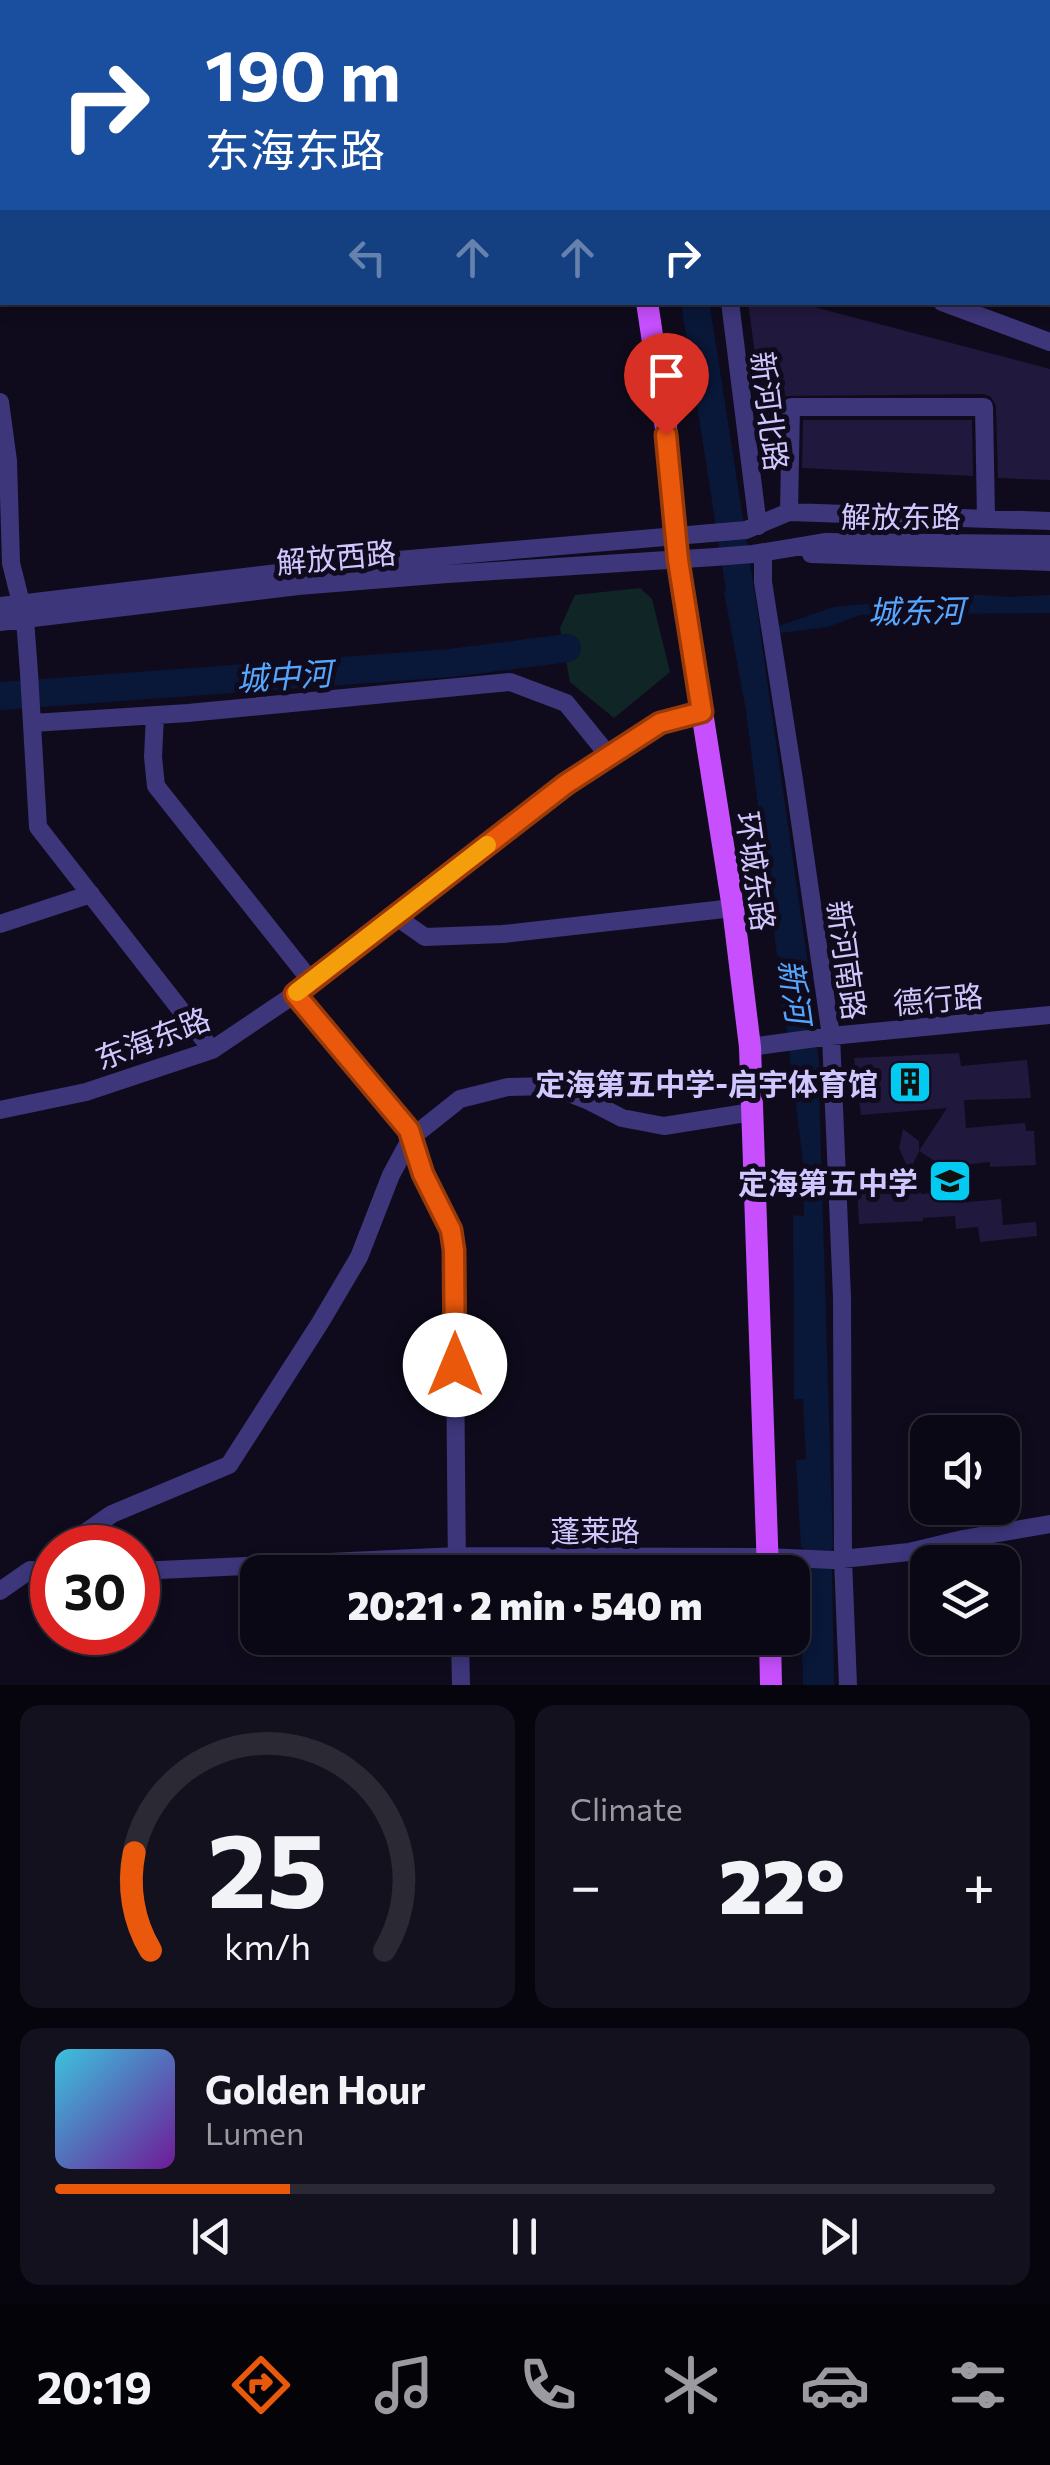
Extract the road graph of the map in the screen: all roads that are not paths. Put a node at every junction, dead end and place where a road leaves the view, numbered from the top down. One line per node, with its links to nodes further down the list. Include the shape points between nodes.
1 (647, 305): 14 (main road, 环城东路)
2 (730, 305): 11 (street, 新河北路)
3 (950, 305): 4 (street)
4 (1050, 342)
5 (0, 402): 18 (street, via 11,563)
6 (1050, 508): 9 (street)
7 (789, 512): 8 (street); 8 (street, via 790,407 984,407); 11 (street)
8 (986, 518): 9 (street)
9 (1024, 520): 10 (street); 12 (street)
10 (1050, 522)
11 (752, 528): 14 (street, via 711,534)
12 (1024, 544): 13 (street, 解放东路); 15 (street, 解放东路, via 826,542)
13 (1050, 544)
14 (676, 549): 15 (street, via 715,557); 18 (street, via 352,564); 20 (main road, 环城东路)
15 (758, 553): 16 (street); 31 (street, 新河南路)
16 (1050, 562)
17 (0, 606): 18 (street)
18 (22, 611): 19 (street); 22 (street)
19 (0, 622)
20 (702, 712): 23 (street, 东海东路, via 660,723); 25 (main road, 环城东路)
21 (155, 715): 22 (street); 23 (street, via 510,682 566,703); 28 (street, via 156,786)
22 (32, 717): 24 (street, via 38,827)
23 (609, 756): 26 (street, 东海东路)
24 (91, 894): 27 (street); 33 (street)
25 (733, 908): 26 (street, via 424,937); 32 (main road, 环城东路)
26 (395, 916): 28 (street, 东海东路)
27 (0, 924)
28 (311, 981): 29 (street, 东海东路)
29 (295, 994): 33 (street, 东海东路); 36 (street)
30 (1050, 1016): 31 (street, 德行路)
31 (830, 1036): 32 (street, 德行路); 42 (street, 新河南路, via 842,1297)
32 (750, 1047): 35 (main road, 环城东路)
33 (212, 1050): 34 (street, 东海东路, via 86,1092)
34 (0, 1110)
35 (752, 1112): 36 (street, via 664,1126 622,1118 551,1086 508,1087 460,1098); 40 (main road, 环城东路)
36 (411, 1138): 38 (street, via 359,1257 229,1464); 39 (street, via 454,1250)
37 (1050, 1524): 42 (street, 蓬莱路)
38 (96, 1525)
39 (457, 1555)
40 (767, 1555)
41 (810, 1559): 42 (street, 蓬莱路)
42 (838, 1560): 51 (street, 新河南路)
43 (240, 1569): 45 (street, 蓬莱路)
44 (30, 1570): 46 (street)
45 (160, 1571)
46 (0, 1590)
47 (461, 1655): 49 (street)
48 (770, 1655): 50 (main road)
49 (462, 1685)
50 (771, 1685)
51 (848, 1685)

